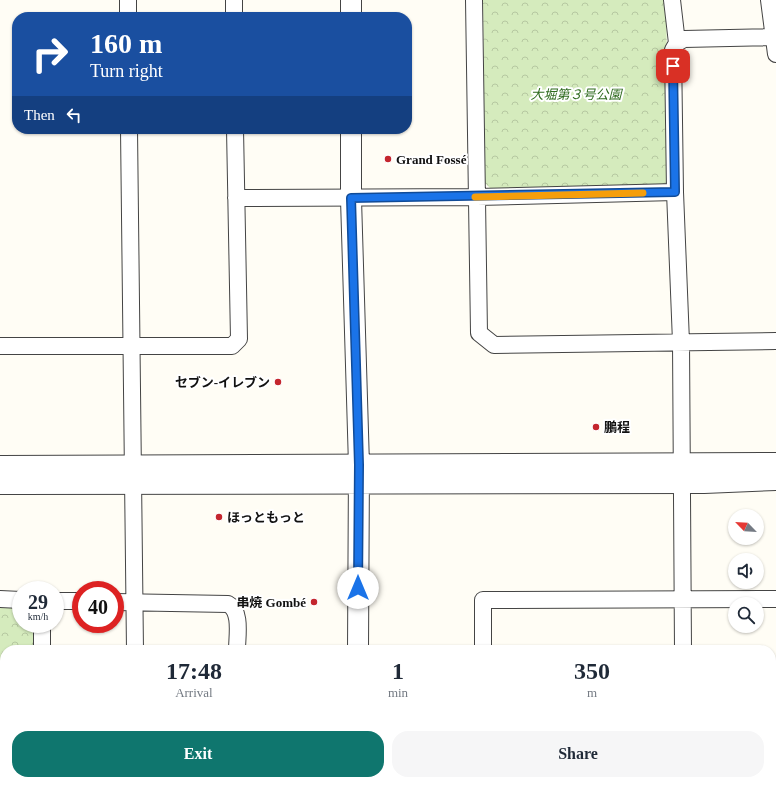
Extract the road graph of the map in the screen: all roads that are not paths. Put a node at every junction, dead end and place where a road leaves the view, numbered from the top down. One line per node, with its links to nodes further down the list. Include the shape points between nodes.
1 (128, 0): 7 (street)
2 (234, 0): 8 (street)
3 (350, 0): 9 (street)
4 (474, 0): 17 (street)
5 (672, 0): 11 (street)
6 (769, 0): 10 (street)
7 (128, 12)
8 (234, 12)
9 (351, 12)
10 (773, 37): 11 (street, via 684,39); 12 (street)
11 (677, 43): 16 (street, via 673,50)
12 (776, 54)
13 (129, 134): 23 (street)
14 (235, 134): 18 (street)
15 (351, 134): 19 (street)
16 (675, 192): 17 (street); 21 (street)
17 (477, 197): 19 (street); 21 (street, via 479,333 494,345)
18 (236, 198): 19 (street); 23 (street, via 239,339 232,346)
19 (351, 198): 27 (street)
20 (776, 341): 21 (street)
21 (681, 342): 26 (street)
22 (0, 346): 23 (street)
23 (131, 346): 28 (street)
24 (776, 463): 26 (street)
25 (0, 466): 28 (street)
26 (682, 473): 27 (street); 29 (street); 34 (street)
27 (359, 474): 28 (street); 41 (street)
28 (133, 475): 30 (street); 36 (street)
29 (776, 480)
30 (0, 484)
31 (0, 599): 33 (street)
32 (776, 599): 34 (street)
33 (12, 600)
34 (683, 600): 42 (street, via 483,600); 43 (street)
35 (124, 602): 36 (street)
36 (134, 602): 39 (street); 40 (street, via 228,604 237,612)
37 (42, 633): 38 (street)
38 (42, 645)
39 (135, 645)
40 (237, 645)
41 (358, 645)
42 (483, 645)
43 (683, 645)

